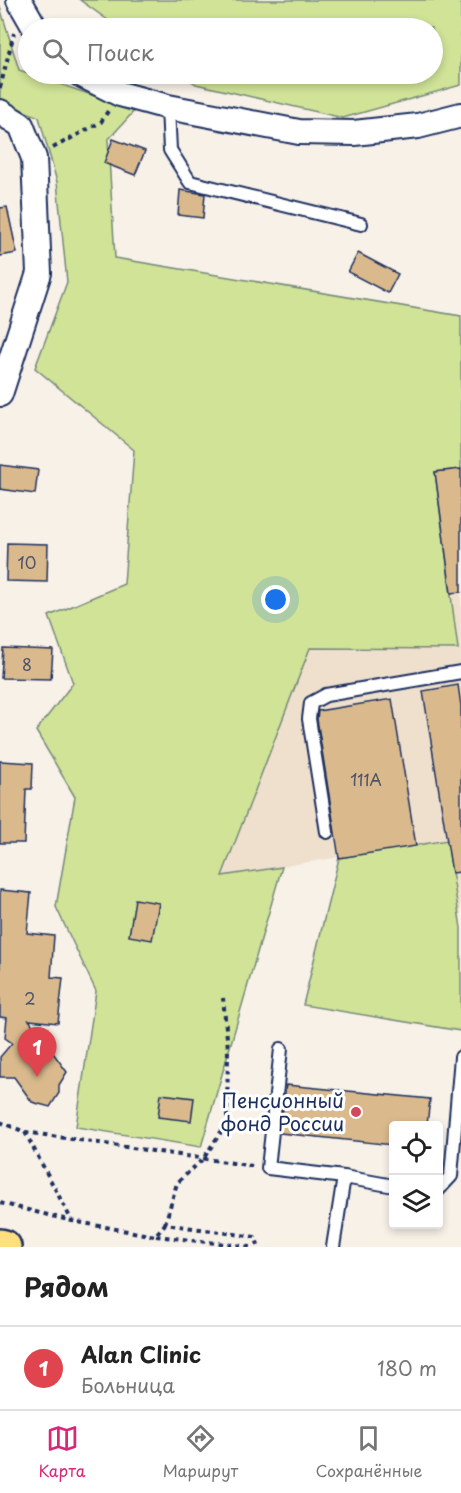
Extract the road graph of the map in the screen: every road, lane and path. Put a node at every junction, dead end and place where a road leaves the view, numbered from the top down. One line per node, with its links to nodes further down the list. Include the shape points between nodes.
1 (19, 0): 2 (street)
2 (29, 18)
3 (11, 48): 5 (path)
4 (100, 84): 6 (street, via 120,94)
5 (0, 88)
6 (168, 107): 8 (street, via 298,132 354,133 418,126); 11 (lane, via 170,150 190,182)
7 (0, 112): 10 (street, via 21,125)
8 (461, 115)
9 (101, 122): 10 (path)
10 (34, 158): 12 (street, via 39,273)
11 (361, 224)
12 (0, 394)
13 (461, 672): 14 (lane, via 326,695 311,703 309,719)
14 (327, 832)
15 (223, 998): 20 (path, via 228,1048 226,1123)
16 (281, 1049): 21 (lane)
17 (461, 1058): 24 (lane, via 451,1176)
18 (0, 1122): 19 (path)
19 (25, 1132): 20 (path); 26 (path)
20 (203, 1160): 21 (path); 27 (path, via 177,1183)
21 (268, 1168): 22 (lane)
22 (344, 1177): 23 (lane); 31 (lane)
23 (389, 1185)
24 (443, 1185)
25 (0, 1203): 26 (path)
26 (72, 1221): 28 (path)
27 (165, 1224): 28 (path); 30 (path, via 255,1237)
28 (155, 1236): 29 (path)
29 (251, 1247)
30 (259, 1247)
31 (333, 1247)

